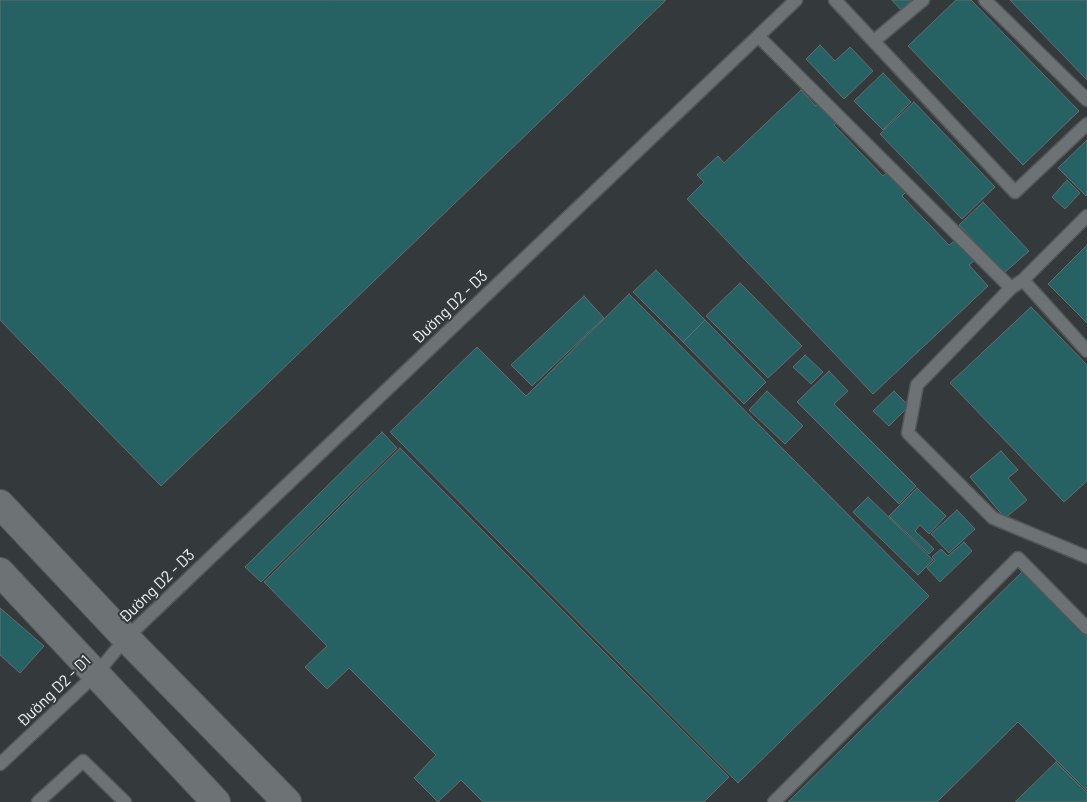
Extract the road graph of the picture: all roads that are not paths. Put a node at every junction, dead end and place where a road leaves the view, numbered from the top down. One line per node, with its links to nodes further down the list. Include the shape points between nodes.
1 (796, 0): 5 (lane, Đường D2 - D3)
2 (835, 0): 6 (lane)
3 (923, 0): 6 (lane)
4 (985, 0): 7 (lane)
5 (759, 37): 11 (lane); 17 (lane, Đường D2 - D3)
6 (874, 41): 8 (lane, via 1015,192)
7 (1087, 100)
8 (1087, 124)
9 (1087, 216): 10 (lane)
10 (1023, 280): 11 (lane); 12 (lane)
11 (1011, 288): 14 (lane, via 917,385 908,432 993,518)
12 (1087, 352)
13 (0, 504): 17 (street)
14 (1087, 556)
15 (0, 572): 18 (street)
16 (1087, 628): 24 (lane, via 1018,558)
17 (126, 638): 18 (lane, Đường D2 - D1); 23 (street)
18 (97, 673): 19 (lane, Đường D2 - D1); 22 (street)
19 (0, 764)
20 (38, 802): 21 (lane, via 83,761)
21 (125, 802)
22 (216, 802)
23 (287, 802)
24 (774, 802)

